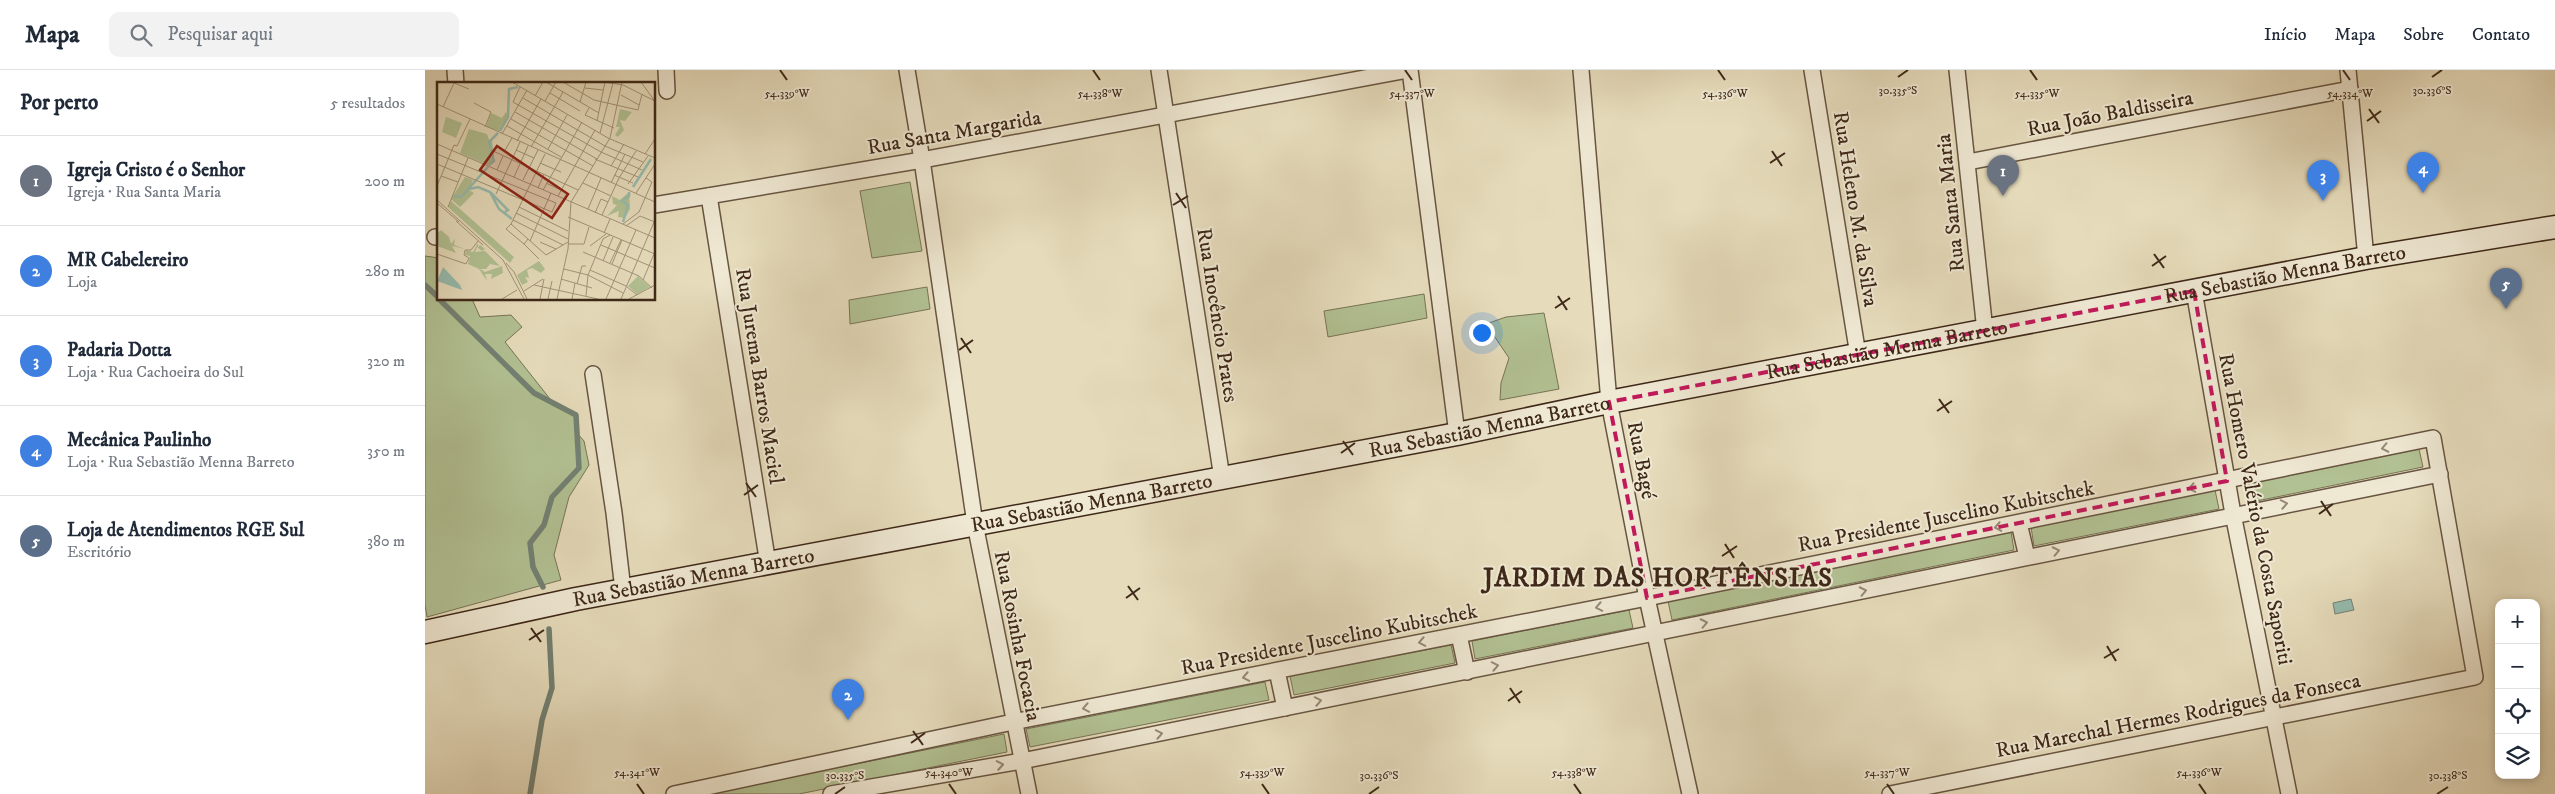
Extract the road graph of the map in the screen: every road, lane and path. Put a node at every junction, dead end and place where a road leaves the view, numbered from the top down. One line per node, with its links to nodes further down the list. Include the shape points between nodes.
1 (665, 70): 10 (street)
2 (907, 70): 12 (street, Rua Rosinha Focacia)
3 (1159, 70): 11 (street, Rua Inocêncio Prates)
4 (1409, 70): 11 (street, Rua Santa Margarida); 23 (street)
5 (1581, 70): 22 (street, Rua Bagé)
6 (1812, 70): 20 (street, Rua Heleno M. da Silva)
7 (1957, 70): 13 (street, Rua Santa Maria)
8 (2348, 70): 9 (street)
9 (2350, 89): 13 (street, Rua João Baldisseira); 17 (street)
10 (667, 91)
11 (1167, 115): 12 (street, Rua Santa Margarida); 25 (street, Rua Inocêncio Prates)
12 (923, 160): 14 (street, Rua Santa Margarida); 29 (street, Rua Rosinha Focacia)
13 (1968, 162): 19 (street, Rua Santa Maria)
14 (709, 196): 15 (street, Rua Santa Margarida); 31 (street, Rua Jurema Barros Maciel)
15 (655, 205)
16 (2555, 227): 17 (main road, Rua Sebastião Menna Barreto)
17 (2366, 258): 18 (main road, Rua Sebastião Menna Barreto)
18 (2194, 291): 19 (main road, Rua Sebastião Menna Barreto); 26 (street, Rua Homero Valério da Costa Saporiti)
19 (1985, 331): 20 (main road, Rua Sebastião Menna Barreto)
20 (1859, 356): 22 (main road, Rua Sebastião Menna Barreto)
21 (593, 374): 32 (street)
22 (1609, 402): 23 (main road, Rua Sebastião Menna Barreto); 33 (street, Rua Bagé)
23 (1457, 434): 25 (main road, Rua Sebastião Menna Barreto)
24 (2440, 474): 26 (street, Rua Presidente Juscelino Kubitschek, one-way to 26, via 2433,438); 27 (street, one-way to 24); 40 (street, Rua Marechal Hermes Rodrigues da Fonseca, via 2475,676)
25 (1221, 478): 29 (main road, Rua Sebastião Menna Barreto)
26 (2227, 480): 27 (street, Rua Homero Valério da Costa Saporiti); 28 (street, Rua Presidente Juscelino Kubitschek, one-way to 28)
27 (2233, 514): 30 (street, one-way to 27); 40 (street, Rua Homero Valério da Costa Saporiti)
28 (2019, 523): 30 (street); 33 (street, Rua Presidente Juscelino Kubitschek, one-way to 33)
29 (975, 524): 31 (main road, Rua Sebastião Menna Barreto); 41 (street, Rua Rosinha Focacia)
30 (2027, 557): 35 (street, one-way to 30)
31 (768, 564): 32 (main road, Rua Sebastião Menna Barreto)
32 (623, 590): 34 (main road, Rua Sebastião Menna Barreto)
33 (1647, 598): 35 (street, Rua Bagé); 36 (street, Rua Presidente Juscelino Kubitschek, one-way to 36)
34 (425, 632)
35 (1656, 633): 38 (street, one-way to 35); 46 (street, Rua Bagé)
36 (1459, 635): 37 (street, Rua Presidente Juscelino Kubitschek, one-way to 37); 38 (street)
37 (1277, 670): 39 (street); 41 (street, Rua Presidente Juscelino Kubitschek, one-way to 41)
38 (1467, 672): 39 (street, one-way to 38)
39 (1285, 708): 42 (street, one-way to 39)
40 (2274, 718): 47 (street, Rua Marechal Hermes Rodrigues da Fonseca); 48 (street, Rua Homero Valério da Costa Saporiti)
41 (1013, 722): 42 (street, Rua Rosinha Focacia); 43 (street, Rua Presidente Juscelino Kubitschek)
42 (1022, 761): 44 (street, one-way to 42); 45 (street, Rua Rosinha Focacia)
43 (674, 794)
44 (831, 794)
45 (1029, 794)
46 (1690, 794)
47 (1889, 794)
48 (2289, 794)

